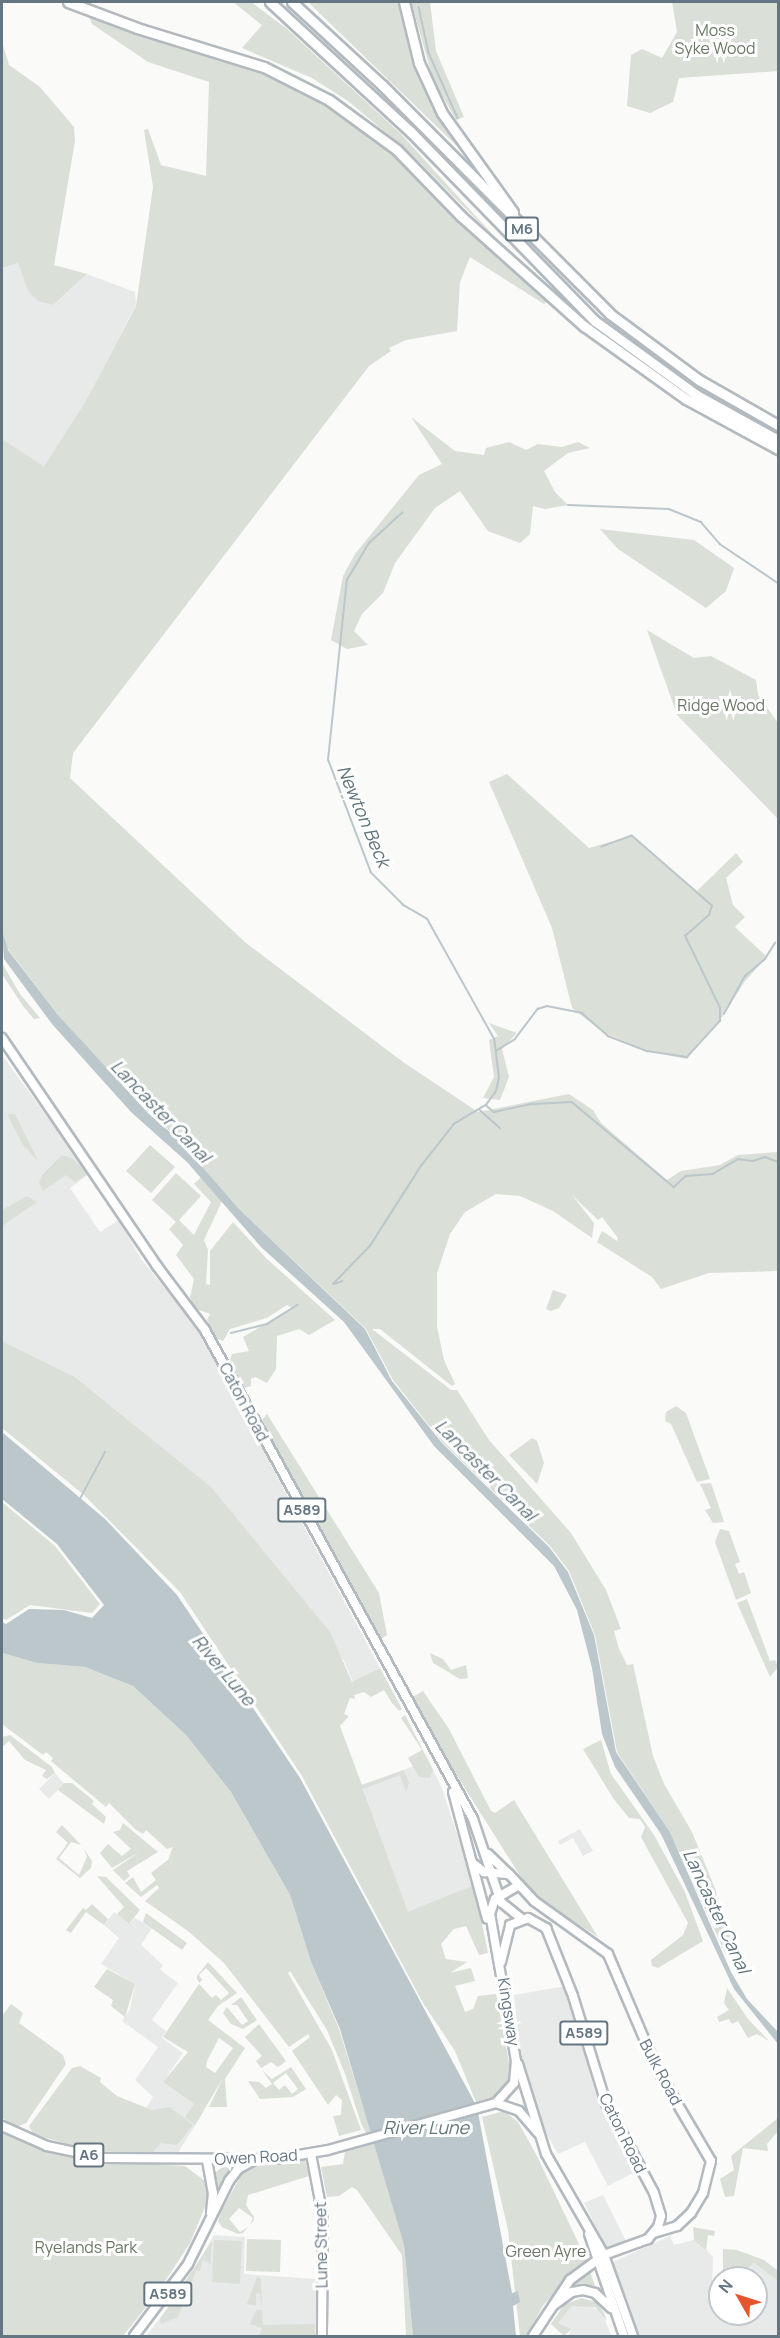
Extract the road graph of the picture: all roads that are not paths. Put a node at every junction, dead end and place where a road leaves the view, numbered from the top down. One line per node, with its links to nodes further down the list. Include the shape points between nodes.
1 (68, 2): 8 (highway, via 122,23 254,63 329,100 397,150 462,217 584,326 686,399)
2 (270, 2): 7 (highway, M6, via 412,133 595,321 695,394)
3 (292, 2): 5 (highway, M6, via 382,85)
4 (404, 2): 5 (highway, via 419,63 442,113)
5 (540, 248): 6 (highway, M6, via 610,314 666,357)
6 (778, 425)
7 (778, 440)
8 (778, 449)
9 (2, 1038): 10 (main road, Caton Road / A589, via 157,1266 206,1330)
10 (452, 1788): 11 (main road, Caton Road / A589, via 473,1819); 12 (main road, Caton Road / A589)
11 (488, 1854): 13 (main road, Caton Road / A589); 14 (main road)
12 (474, 1863): 13 (main road); 18 (main road, Caton Road / A589)
13 (493, 1873): 14 (main road); 16 (main road, Caton Road / A589)
14 (509, 1874): 15 (street, Bulk Road)
15 (519, 1886): 16 (main road); 29 (street, Bulk Road, via 610,1957 654,2062 711,2161 709,2176 687,2217 667,2231)
16 (499, 1896): 17 (main road, Caton Road / A589, via 509,1912); 18 (main road, via 490,1909)
17 (521, 1918): 19 (main road, A589, via 506,1931); 29 (main road, Caton Road / A589, via 537,1920 546,1928 573,1995 606,2103 658,2204 660,2222)
18 (491, 1930): 19 (main road, A589)
19 (501, 1963): 20 (main road, Kingsway / A589)
20 (516, 2061): 21 (main road, A589, via 514,2083); 23 (main road)
21 (493, 2104): 23 (main road, via 519,2111); 24 (main road, Owen Road)
22 (2, 2126): 26 (main road, Owen Road / A6, via 74,2153)
23 (542, 2136): 30 (main road, via 549,2159)
24 (311, 2154): 25 (main road, Owen Road); 37 (street, Lune Street, via 322,2202)
25 (257, 2159): 27 (main road, Owen Road / A6); 31 (main road, A589, via 243,2165 229,2181)
26 (181, 2160): 27 (main road, Owen Road / A6); 28 (main road)
27 (207, 2160): 28 (main road, A589)
28 (207, 2172): 31 (main road, A589, via 214,2197)
29 (654, 2233): 32 (main road, Bulk Road, via 639,2243)
30 (589, 2234): 32 (main road); 33 (main road)
31 (203, 2236): 36 (main road, A589, via 175,2284)
32 (603, 2255): 33 (main road, Bulk Road); 40 (main road)
33 (595, 2260): 34 (main road, Bulk Road, via 570,2280); 35 (main road)
34 (549, 2309): 35 (main road, via 572,2292 589,2291 601,2297); 38 (main road, Bulk Road)
35 (617, 2316): 39 (main road)
36 (134, 2337)
37 (322, 2337)
38 (533, 2337)
39 (624, 2337)
40 (633, 2337)

